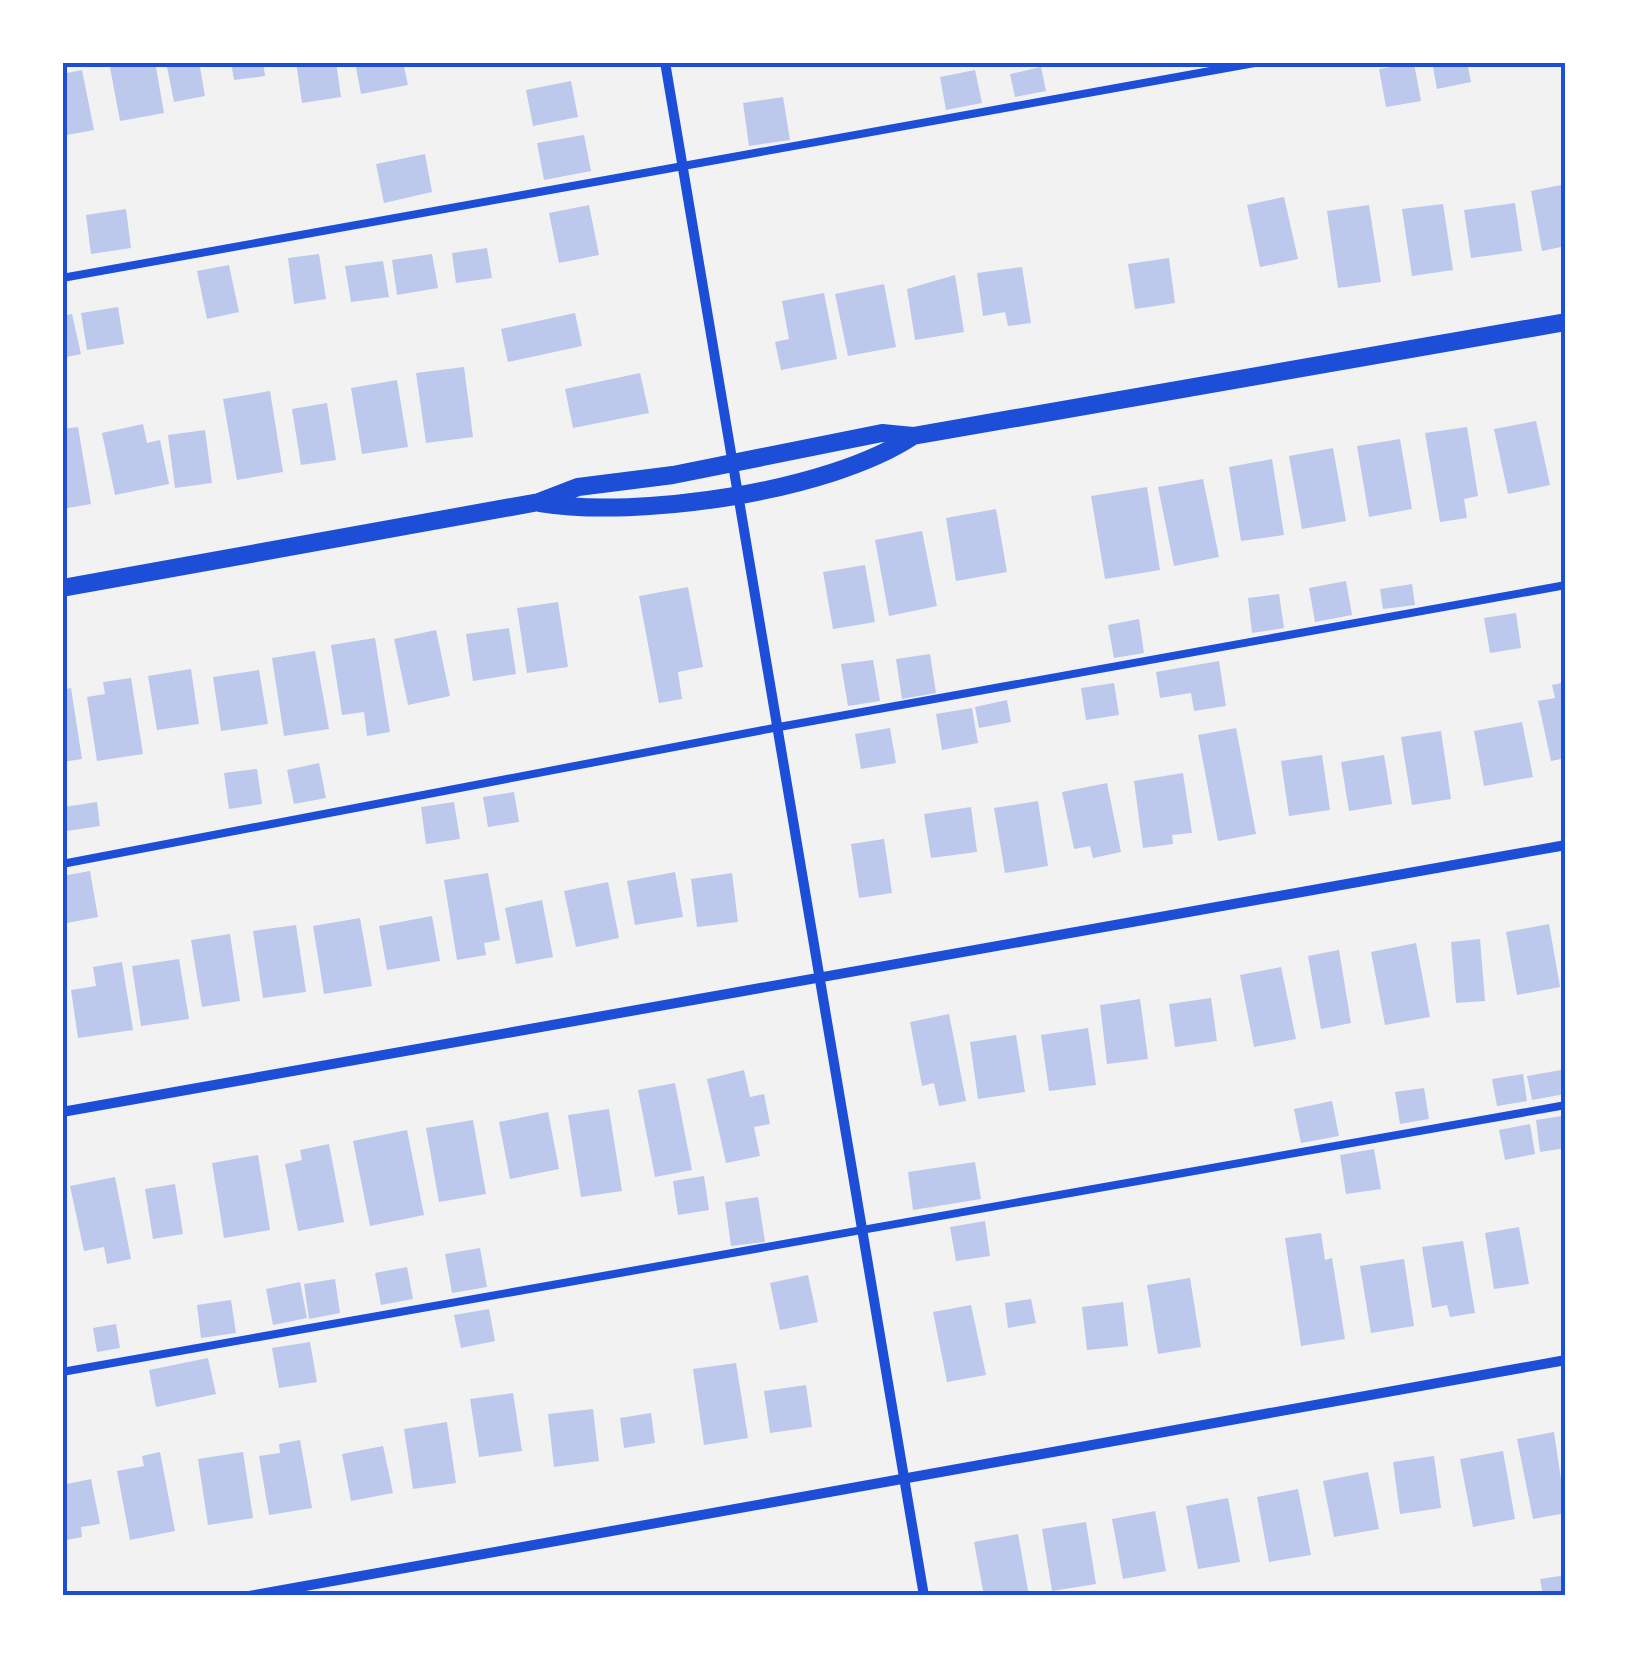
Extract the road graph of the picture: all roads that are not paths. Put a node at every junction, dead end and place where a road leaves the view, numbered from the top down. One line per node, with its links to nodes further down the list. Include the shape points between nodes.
1 (665, 62): 3 (street)
2 (1260, 62): 3 (lane)
3 (684, 169): 4 (lane); 7 (street)
4 (62, 278)
5 (1566, 322): 6 (street)
6 (913, 436): 7 (street, via 882,432); 8 (street, via 845,470)
7 (733, 463): 8 (street); 9 (street, via 578,486)
8 (738, 492): 9 (street, via 629,509); 12 (street)
9 (539, 502): 11 (street)
10 (1566, 585): 12 (lane)
11 (62, 588)
12 (779, 727): 14 (lane); 15 (street)
13 (1566, 845): 15 (street)
14 (62, 864)
15 (818, 977): 17 (street); 18 (street)
16 (1566, 1105): 18 (lane)
17 (62, 1112)
18 (865, 1229): 20 (lane); 21 (street)
19 (1566, 1360): 21 (street)
20 (62, 1372)
21 (904, 1478): 22 (street); 23 (street)
22 (249, 1596)
23 (924, 1596)

